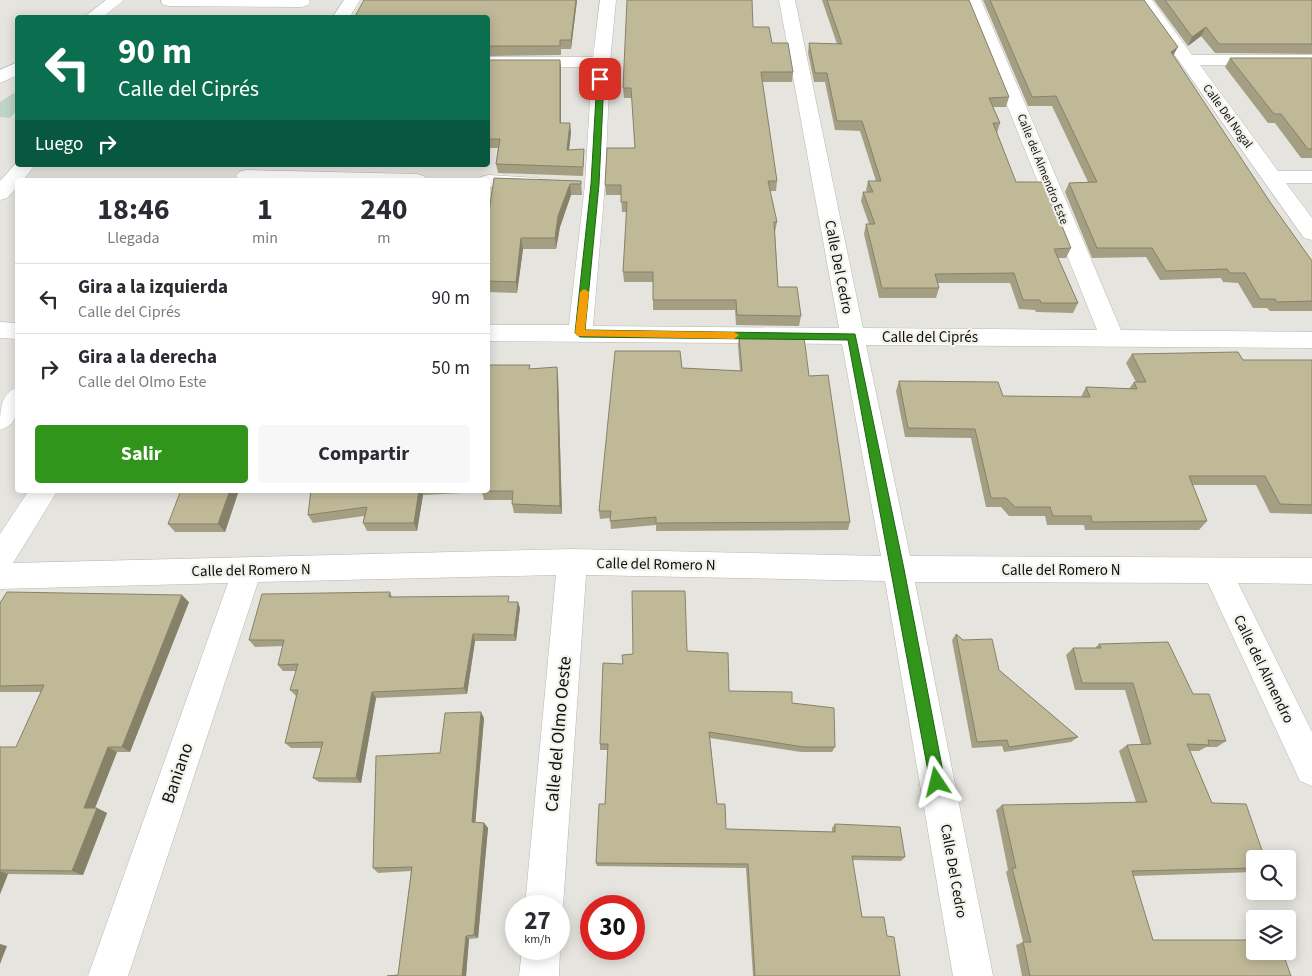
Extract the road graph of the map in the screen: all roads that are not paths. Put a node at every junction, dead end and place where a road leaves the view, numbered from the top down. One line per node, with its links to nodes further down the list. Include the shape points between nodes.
1 (116, 0): 9 (street)
2 (352, 0): 10 (street)
3 (608, 0): 14 (street)
4 (787, 0): 30 (street, Calle Del Cedro)
5 (973, 0): 31 (street, Calle del Almendro Este)
6 (1144, 0): 11 (street, Calle Del Nogal)
7 (302, 2): 8 (street)
8 (165, 4)
9 (95, 15)
10 (342, 15)
11 (1188, 60): 12 (street); 19 (street, Calle Del Nogal)
12 (1312, 60)
13 (490, 62): 14 (street)
14 (602, 62): 29 (street, via 585,184)
15 (15, 69): 16 (street)
16 (0, 78)
17 (23, 167): 24 (street)
18 (247, 174): 21 (street)
19 (1272, 177): 20 (street); 25 (street, Calle Del Nogal)
20 (1312, 177)
21 (361, 178)
22 (490, 182): 23 (street)
23 (546, 183)
24 (0, 194)
25 (1312, 233)
26 (0, 330): 27 (street)
27 (15, 331)
28 (490, 333): 29 (street, Calle del Ciprés)
29 (580, 333): 30 (street, Calle del Ciprés)
30 (852, 337): 31 (street, Calle del Ciprés); 38 (street, Calle Del Cedro)
31 (1112, 338): 32 (street, Calle del Ciprés)
32 (1312, 340)
33 (15, 400): 34 (street)
34 (0, 420)
35 (42, 493): 36 (street)
36 (0, 558)
37 (572, 562): 38 (street, Calle del Romero N); 39 (street, Calle del Romero N); 44 (street, Calle del Olmo Oeste)
38 (898, 569): 40 (street, Calle del Romero N); 48 (street, Calle Del Cedro)
39 (247, 570): 42 (street, Calle del Romero N); 46 (street, Baniano)
40 (1217, 570): 41 (street, Calle del Romero N); 43 (street, Calle del Almendro)
41 (1312, 571)
42 (0, 576)
43 (1312, 769)
44 (545, 895)
45 (540, 960): 47 (street)
46 (108, 976)
47 (539, 976)
48 (973, 976)

